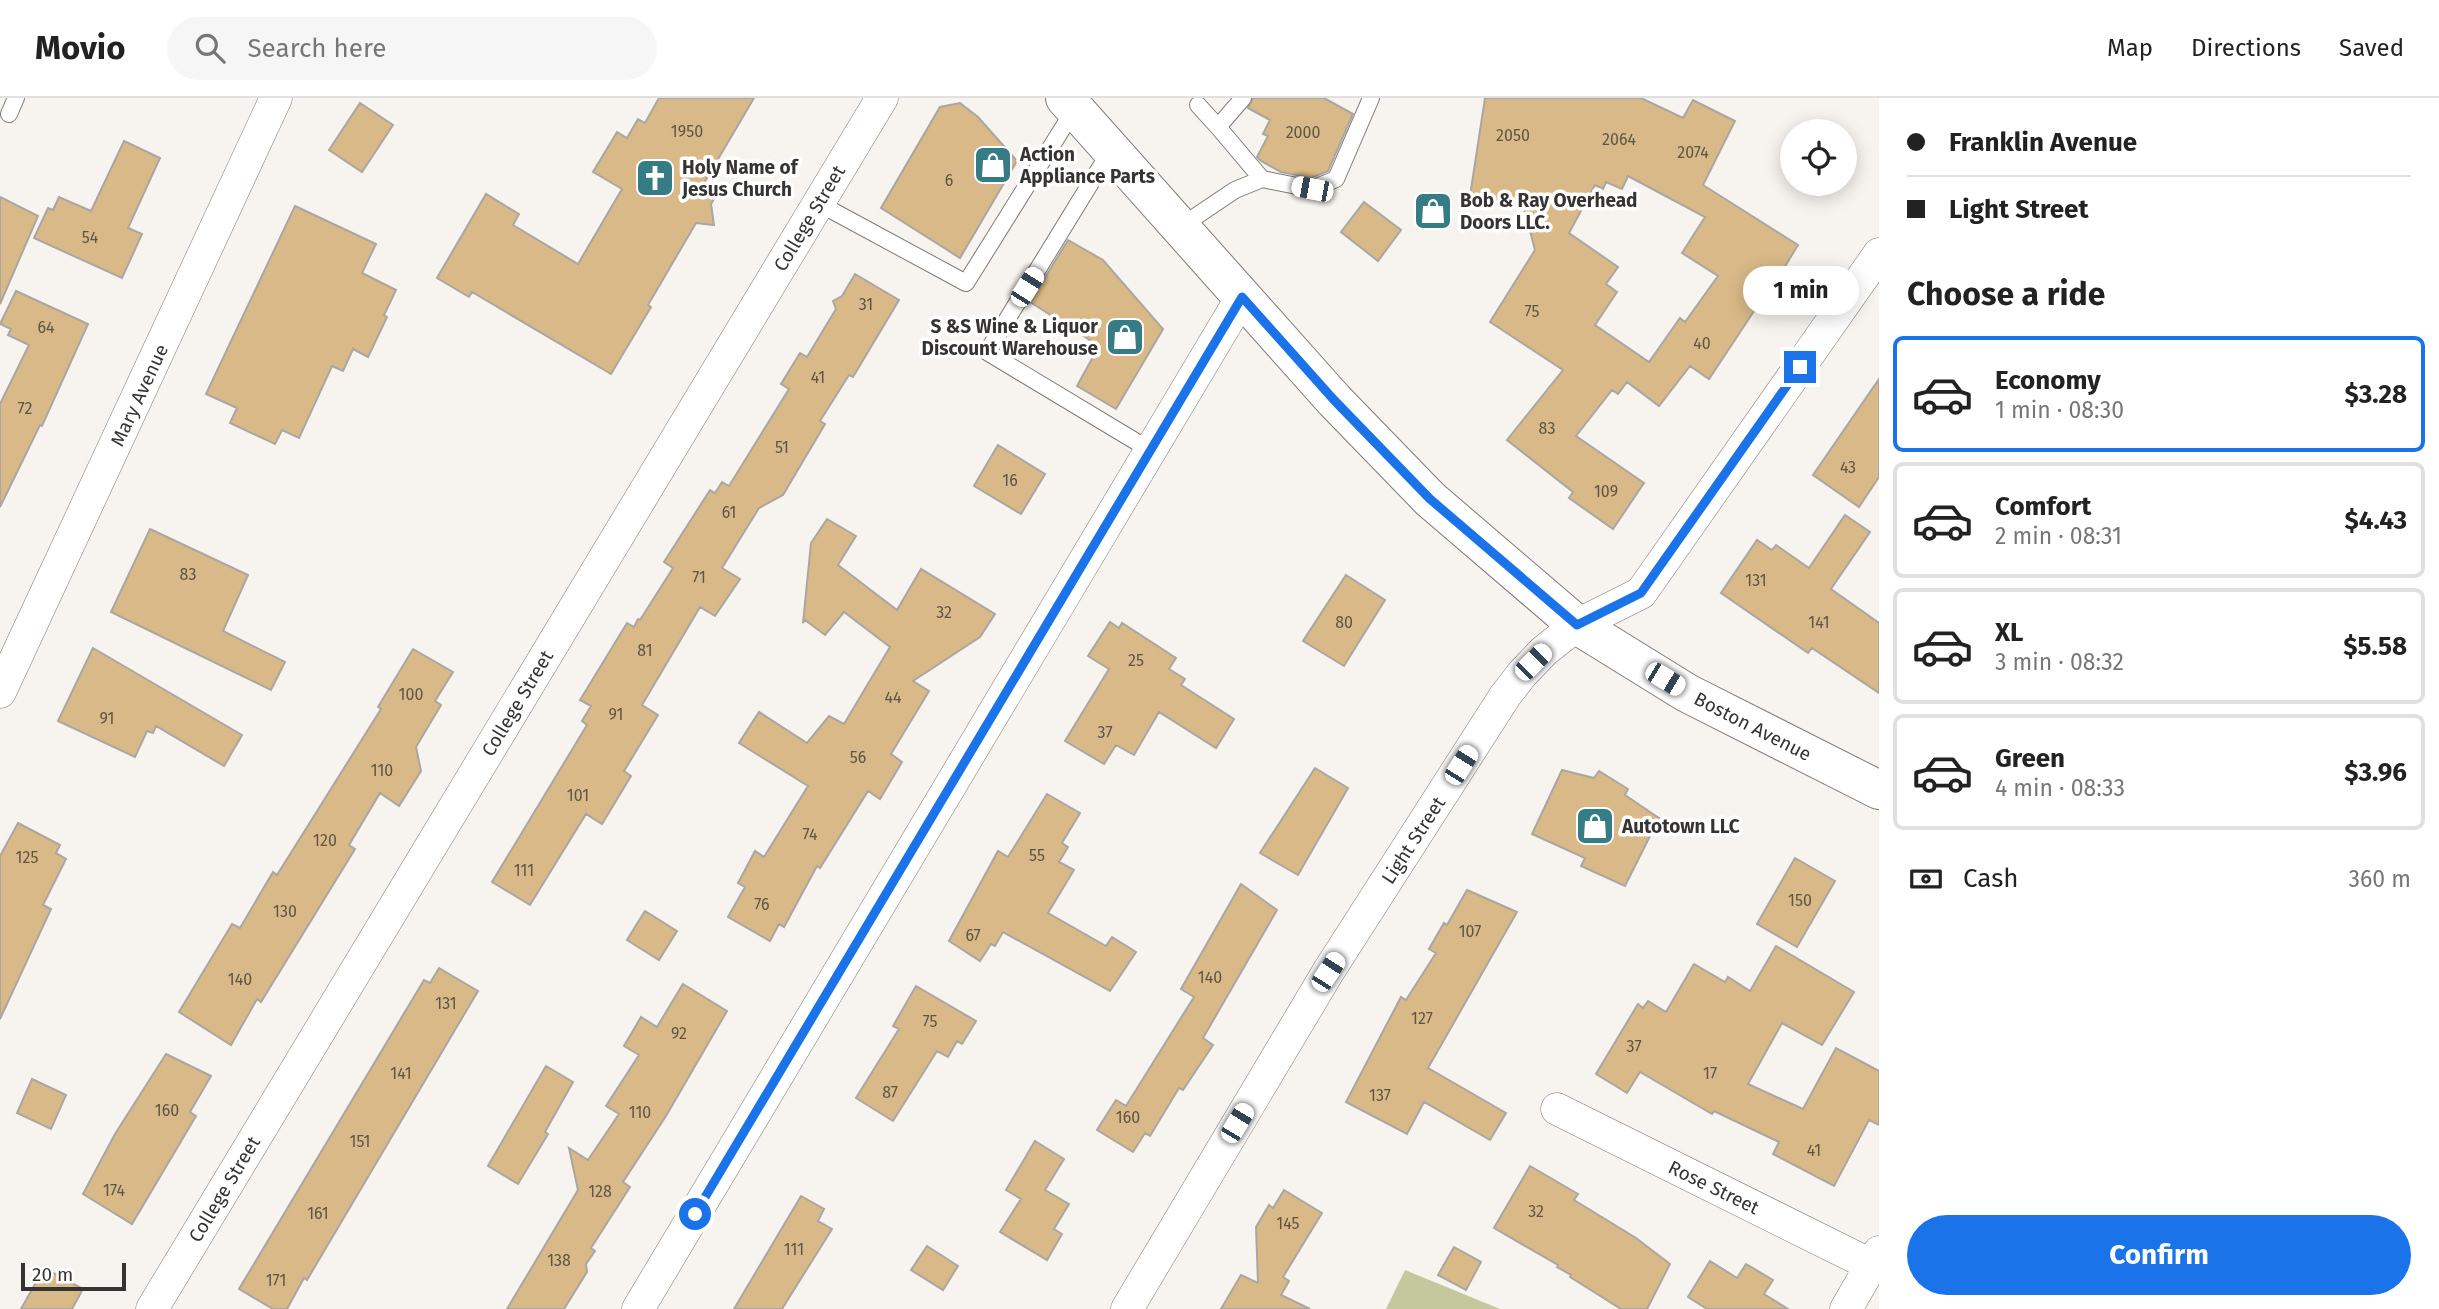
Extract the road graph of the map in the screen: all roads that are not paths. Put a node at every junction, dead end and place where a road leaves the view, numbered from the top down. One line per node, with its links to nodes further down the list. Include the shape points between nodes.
1 (16, 98): 8 (lane)
2 (276, 98): 18 (street, Mary Avenue)
3 (882, 98): 12 (street, College Street)
4 (1243, 98): 9 (lane)
5 (1371, 98): 11 (lane, via 1336,178 1312,189)
6 (1075, 101): 10 (main road, Boston Avenue); 12 (lane, via 966,283)
7 (1198, 106): 9 (lane)
8 (9, 114)
9 (1218, 127): 11 (lane)
10 (1111, 150): 13 (main road, Boston Avenue); 16 (lane, via 987,352)
11 (1262, 179): 13 (lane, via 1235,190)
12 (818, 204): 22 (street, College Street)
13 (1180, 227): 15 (main road, Boston Avenue)
14 (1879, 254): 17 (street, Light Street, via 1641,593)
15 (1242, 297): 16 (street); 17 (main road, Boston Avenue, via 1430,499)
16 (1150, 450): 23 (street)
17 (1577, 625): 19 (main road, Boston Avenue, via 1687,693); 24 (street, Light Street, via 1544,651 1505,696 1328,972)
18 (0, 692)
19 (1879, 790)
20 (1557, 1109): 21 (street, Rose Street)
21 (1875, 1259): 25 (street)
22 (152, 1309)
23 (638, 1309)
24 (1127, 1309)
25 (1846, 1309)

